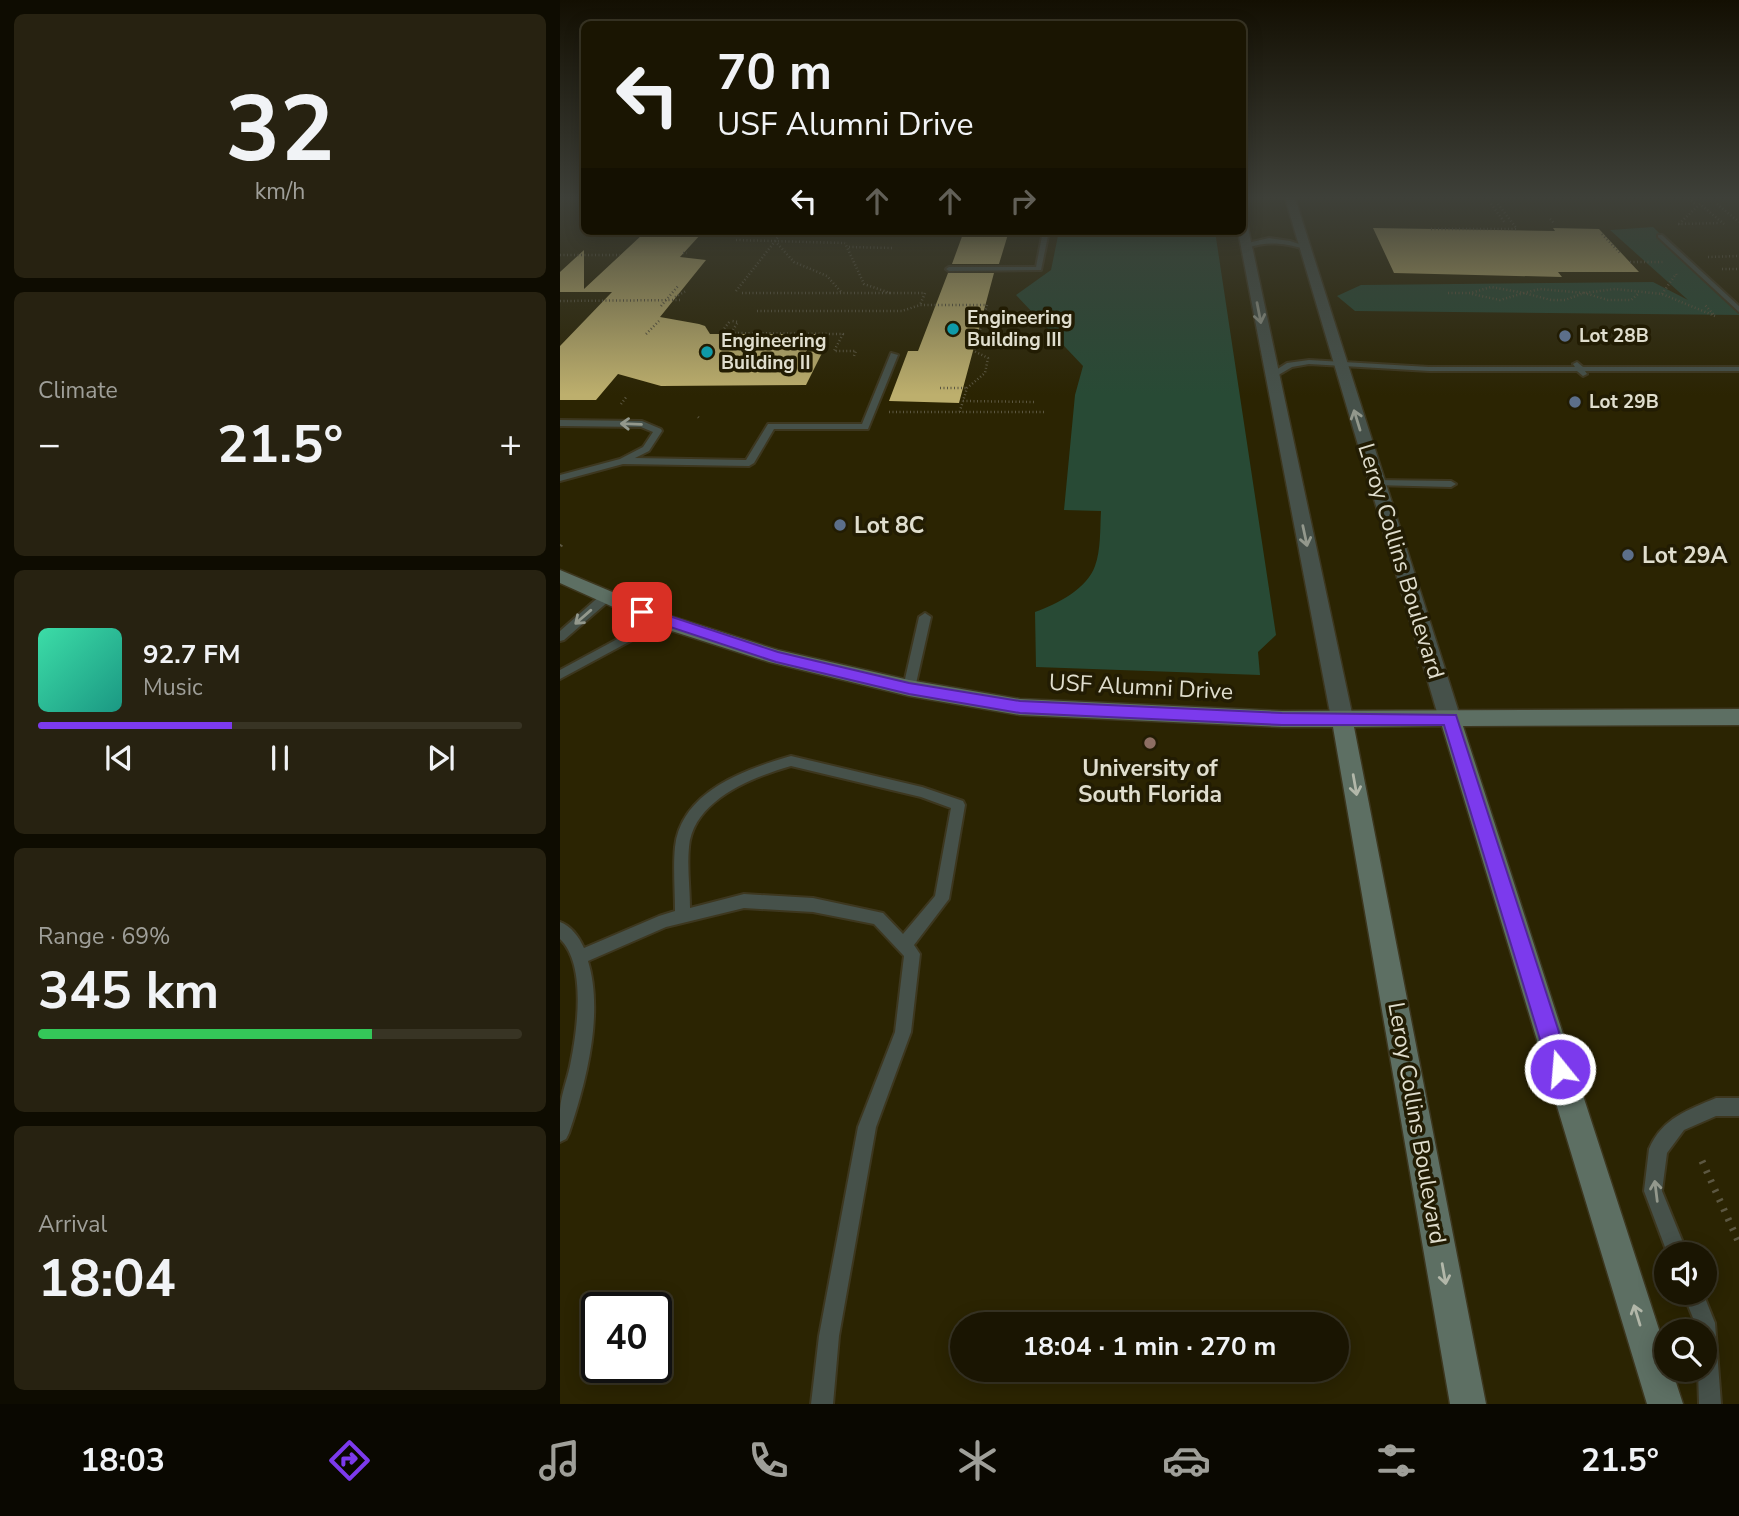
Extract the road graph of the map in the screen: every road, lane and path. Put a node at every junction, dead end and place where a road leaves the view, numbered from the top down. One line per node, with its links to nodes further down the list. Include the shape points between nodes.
1 (757, 264): 12 (path)
2 (799, 264): 14 (path, via 836,281)
3 (857, 264): 15 (path, via 864,284)
4 (1040, 264): 8 (lane, via 1039,269)
5 (1250, 264): 37 (street, Leroy Collins Boulevard, one-way to 37)
6 (1310, 264): 34 (street, Leroy Collins Boulevard)
7 (1689, 264): 27 (lane)
8 (949, 269)
9 (1684, 283): 21 (path, via 1676,274)
10 (678, 286): 11 (path)
11 (673, 291): 23 (path); 23 (path, via 679,291 675,297 686,291 679,301)
12 (736, 291)
13 (741, 293): 14 (path)
14 (842, 293): 15 (path)
15 (890, 293): 25 (path, via 925,293)
16 (1448, 293): 17 (path)
17 (1471, 293): 18 (path, via 1491,287); 18 (path, via 1500,300)
18 (1524, 293): 19 (path, via 1539,289); 19 (path, via 1550,300)
19 (1584, 293): 20 (path, via 1615,289); 20 (path, via 1608,300 1631,300)
20 (1638, 293): 21 (path)
21 (1662, 294): 24 (path, via 1715,316)
22 (560, 301): 23 (path)
23 (665, 301): 26 (path)
24 (1701, 301)
25 (920, 305): 28 (path, via 902,311); 39 (path, via 987,305 974,351 988,358 985,373)
26 (661, 306)
27 (1739, 310)
28 (757, 311)
29 (659, 321): 30 (path)
30 (646, 334)
31 (720, 334): 33 (path, via 731,321 738,322 731,334 843,334 834,351 856,351)
32 (894, 355): 50 (lane, via 865,427 771,426 749,463)
33 (854, 356)
34 (1339, 363): 35 (lane, via 1429,369); 37 (lane, via 1290,365); 52 (street, Leroy Collins Boulevard, one-way to 34)
35 (1580, 369): 36 (lane)
36 (1739, 369)
37 (1272, 375): 64 (street, Leroy Collins Boulevard, one-way to 64)
38 (940, 388): 39 (path)
39 (967, 388): 41 (path)
40 (627, 396): 42 (path)
41 (963, 401): 43 (path); 48 (path)
42 (622, 402)
43 (1015, 402): 44 (path); 46 (path)
44 (1035, 402)
45 (883, 412): 48 (path)
46 (1013, 412): 47 (path); 48 (path)
47 (1045, 412)
48 (959, 413)
49 (560, 423): 50 (lane, one-way to 49, via 646,449 659,431 642,424)
50 (623, 461): 51 (lane)
51 (560, 478)
52 (1377, 483): 53 (lane); 65 (street, Leroy Collins Boulevard)
53 (1451, 484)
54 (563, 541): 55 (path)
55 (560, 546)
56 (560, 576): 57 (street, USF Alumni Drive)
57 (606, 597): 59 (street, USF Alumni Drive); 60 (lane, one-way to 60)
58 (925, 617): 62 (lane)
59 (660, 620): 61 (lane); 62 (street, USF Alumni Drive, via 776,657)
60 (560, 637)
61 (560, 675)
62 (909, 688): 64 (street, USF Alumni Drive, via 1020,707)
63 (1739, 716): 65 (street, USF Alumni Drive)
64 (1342, 718): 65 (street, USF Alumni Drive); 77 (street, Leroy Collins Boulevard, one-way to 77)
65 (1450, 719): 78 (street, Leroy Collins Boulevard, one-way to 65)
66 (683, 916): 68 (lane, via 744,901 813,905 878,918); 68 (lane, via 682,845 690,821 713,795 757,771 791,761 958,805 942,900); 69 (lane)
67 (560, 929): 69 (lane, via 575,943)
68 (904, 946): 76 (lane, via 912,954 912,964 903,1032 867,1127 828,1336)
69 (579, 957): 71 (lane, via 585,986 582,1054)
70 (1739, 1107): 73 (lane, one-way to 70, via 1653,1191 1658,1149 1678,1124 1716,1107)
71 (560, 1133)
72 (1702, 1161): 74 (path)
73 (1673, 1242)
74 (1739, 1243)
75 (1698, 1305): 79 (lane, via 1705,1323)
76 (822, 1404)
77 (1468, 1404)
78 (1665, 1404)
79 (1710, 1404)

